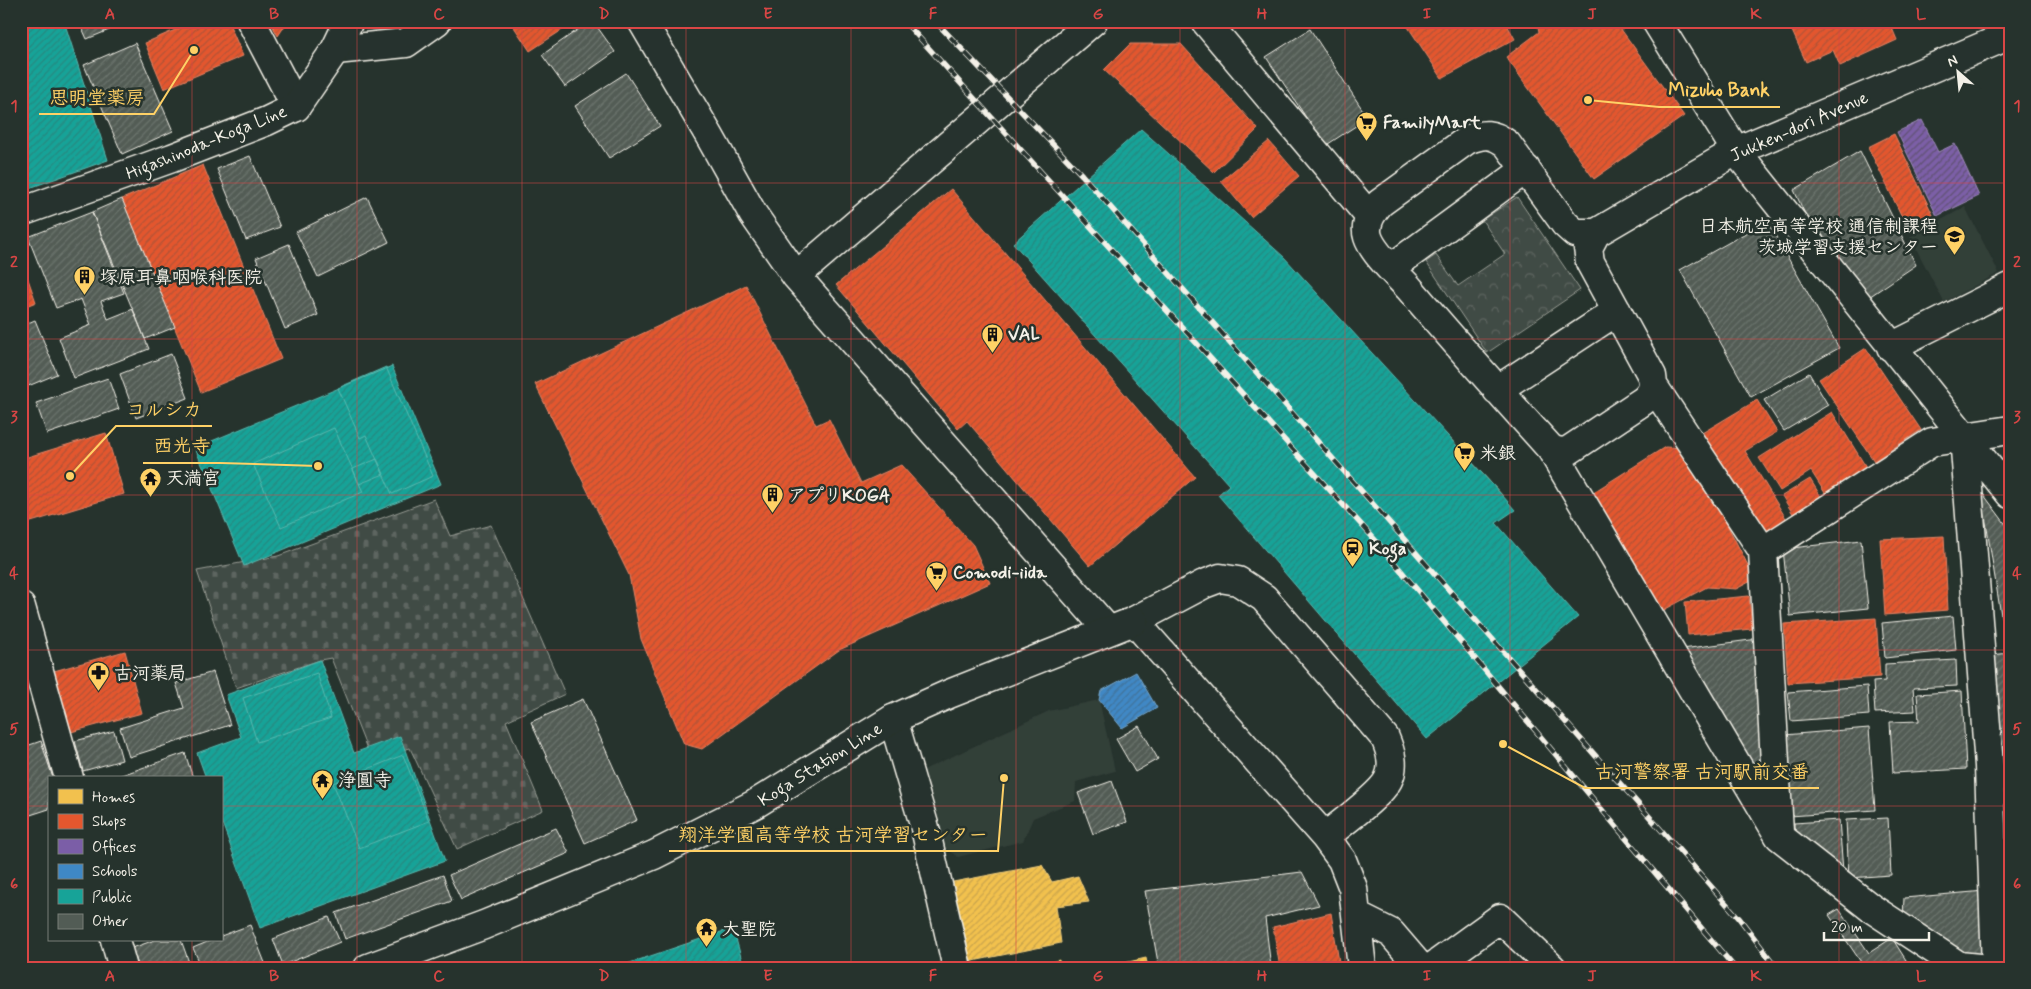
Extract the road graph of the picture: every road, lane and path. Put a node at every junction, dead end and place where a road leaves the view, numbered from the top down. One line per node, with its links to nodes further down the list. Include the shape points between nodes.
1 (251, 21): 10 (street)
2 (349, 21): 9 (street, Higashinoda-Koga Line)
3 (437, 21): 9 (street, via 406,42)
4 (642, 21): 17 (street, via 753,214)
5 (1093, 21): 17 (street)
6 (1205, 21): 14 (street)
7 (1656, 21): 11 (street)
8 (2010, 35): 11 (street, Jukken-dori Avenue)
9 (335, 50): 10 (street, Higashinoda-Koga Line)
10 (296, 107): 13 (street, Higashinoda-Koga Line, via 172,158)
11 (1736, 151): 15 (street, Jukken-dori Avenue); 20 (street)
12 (1526, 169): 14 (street, via 1498,137 1478,135 1380,203); 15 (street, via 1565,224 1575,233); 16 (street)
13 (21, 212)
14 (1370, 217): 16 (street, via 1368,237)
15 (1596, 234): 19 (street, via 1588,248 1590,262)
16 (1391, 268): 22 (street)
17 (796, 276): 30 (street)
18 (2010, 287): 20 (street)
19 (1617, 311): 21 (street, via 1652,376); 22 (street)
20 (1891, 347): 24 (street)
21 (1654, 387): 25 (street, via 1643,401 1568,451); 27 (street)
22 (1498, 390): 25 (street)
23 (2010, 430): 24 (street)
24 (1964, 436): 26 (street); 27 (street, via 1932,442); 46 (street, via 1989,766)
25 (1551, 449): 33 (street)
26 (2010, 494)
27 (1763, 551): 33 (street)
28 (21, 607): 32 (street)
29 (1134, 621): 30 (street, Koga Station Line); 34 (street); 34 (street, Koga Station Line, via 1184,592 1220,578 1249,586 1271,606 1381,732 1392,754 1389,779 1381,790)
30 (1108, 630): 31 (street, Koga Station Line)
31 (893, 719): 39 (street, Koga Station Line, via 755,804 692,837 484,925); 40 (street, via 925,828)
32 (68, 776)
33 (1779, 836): 45 (street, via 1879,914 1959,966)
34 (1325, 837): 35 (street, via 1342,860 1353,888)
35 (1357, 916): 41 (street); 42 (street, via 1391,933)
36 (116, 942): 38 (street)
37 (2010, 966): 47 (street)
38 (123, 968)
39 (368, 968)
40 (957, 968)
41 (1362, 968)
42 (1421, 968)
43 (1431, 968): 44 (street, via 1500,918)
44 (1552, 968)
45 (1979, 968)
46 (1996, 968)
47 (2002, 968)

